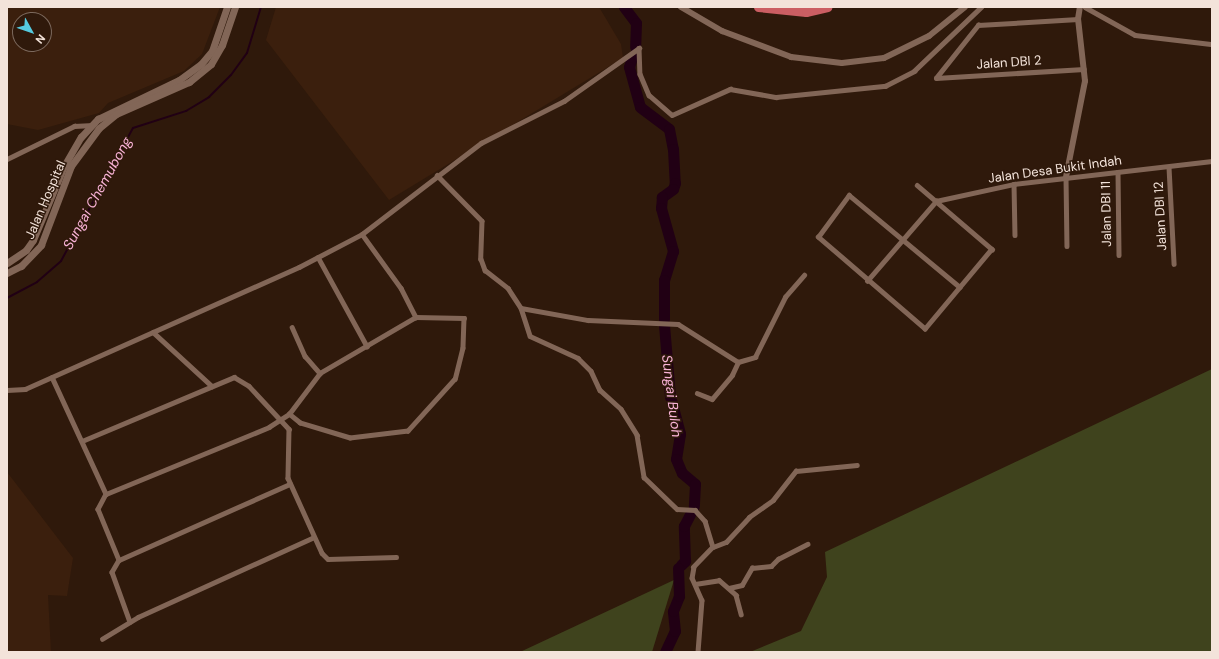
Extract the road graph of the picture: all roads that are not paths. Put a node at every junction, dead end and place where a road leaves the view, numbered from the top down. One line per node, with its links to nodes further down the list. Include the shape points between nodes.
1 (227, 7): 13 (main road, Jalan Hospital, via 212,51 201,64 179,80 123,104)
2 (235, 7): 13 (main road, Jalan Hospital, via 222,45 211,64 189,82 116,114)
3 (681, 7): 6 (street, via 722,31 791,57 842,62 884,58 929,36)
4 (758, 7): 5 (highway, via 806,12)
5 (827, 7)
6 (966, 7)
7 (981, 7): 18 (street, via 914,71 885,86 776,97 730,89 672,115 649,95 640,74 639,48 564,101 481,143)
8 (1080, 7): 10 (street)
9 (1085, 7): 11 (street, via 1134,35)
10 (1078, 19): 12 (street); 12 (street, Jalan DBI 2, via 978,25 936,78)
11 (1212, 44)
12 (1084, 69): 19 (street, via 1085,81)
13 (96, 126): 14 (street, via 74,126); 29 (main road, Jalan Hospital, via 64,166 33,240 26,250); 31 (main road, Jalan Hospital, via 71,166 41,245 21,266)
14 (7, 159)
15 (1212, 161): 16 (street, Jalan Desa Bukit Indah)
16 (1169, 167): 17 (street, Jalan Desa Bukit Indah); 30 (street, Jalan DBI 12)
17 (1118, 172): 19 (street, Jalan Desa Bukit Indah); 27 (street, Jalan DBI 11)
18 (437, 175): 23 (street); 35 (street, via 482,221 481,259 485,270 508,288)
19 (1066, 177): 20 (street, Jalan Desa Bukit Indah); 26 (street)
20 (1014, 184): 22 (street, Jalan Desa Bukit Indah); 24 (street)
21 (917, 185): 22 (street)
22 (936, 201): 25 (street); 34 (street, via 992,249)
23 (362, 234): 28 (street); 36 (street, via 401,288)
24 (1015, 236)
25 (903, 240): 33 (street); 33 (street, via 848,195 818,237); 34 (street)
26 (1067, 246)
27 (1119, 255)
28 (318, 257): 38 (street); 39 (street)
29 (7, 263)
30 (1174, 264)
31 (7, 273)
32 (804, 275): 40 (street, via 785,298 755,357)
33 (867, 281): 34 (street, via 925,328)
34 (960, 287)
35 (521, 308): 40 (street, via 588,320 678,324); 54 (street, via 530,336 578,358 591,371 600,390 621,409 637,435 644,477 677,509 695,510 704,521)
36 (416, 317): 39 (street); 46 (street, via 464,318 463,348 455,379 408,431 350,438 300,423)
37 (292, 327): 41 (street, via 305,356)
38 (154, 332): 42 (street); 43 (street)
39 (367, 346): 41 (street)
40 (738, 362): 45 (street, via 732,375 712,399)
41 (320, 373): 46 (street)
42 (52, 377): 44 (street, via 25,389); 48 (street)
43 (212, 386): 47 (street, via 234,377 249,386); 48 (street)
44 (7, 390)
45 (697, 393)
46 (289, 414): 47 (street)
47 (282, 420): 50 (street, via 289,429); 51 (street)
48 (82, 441): 51 (street)
49 (857, 465): 54 (street, via 796,471 772,500 749,516 726,542)
50 (290, 484): 52 (street); 56 (street)
51 (106, 494): 56 (street, via 98,509)
52 (314, 537): 55 (street, via 328,559); 60 (street)
53 (807, 544): 58 (street, via 778,559 771,566 752,568 742,585)
54 (713, 547): 57 (street, via 694,567)
55 (396, 557)
56 (119, 560): 60 (street, via 112,572)
57 (695, 584): 58 (street, via 719,580); 62 (street, via 702,600)
58 (729, 588): 59 (street, via 736,595)
59 (741, 614)
60 (130, 622): 61 (street)
61 (102, 639)
62 (698, 652)

